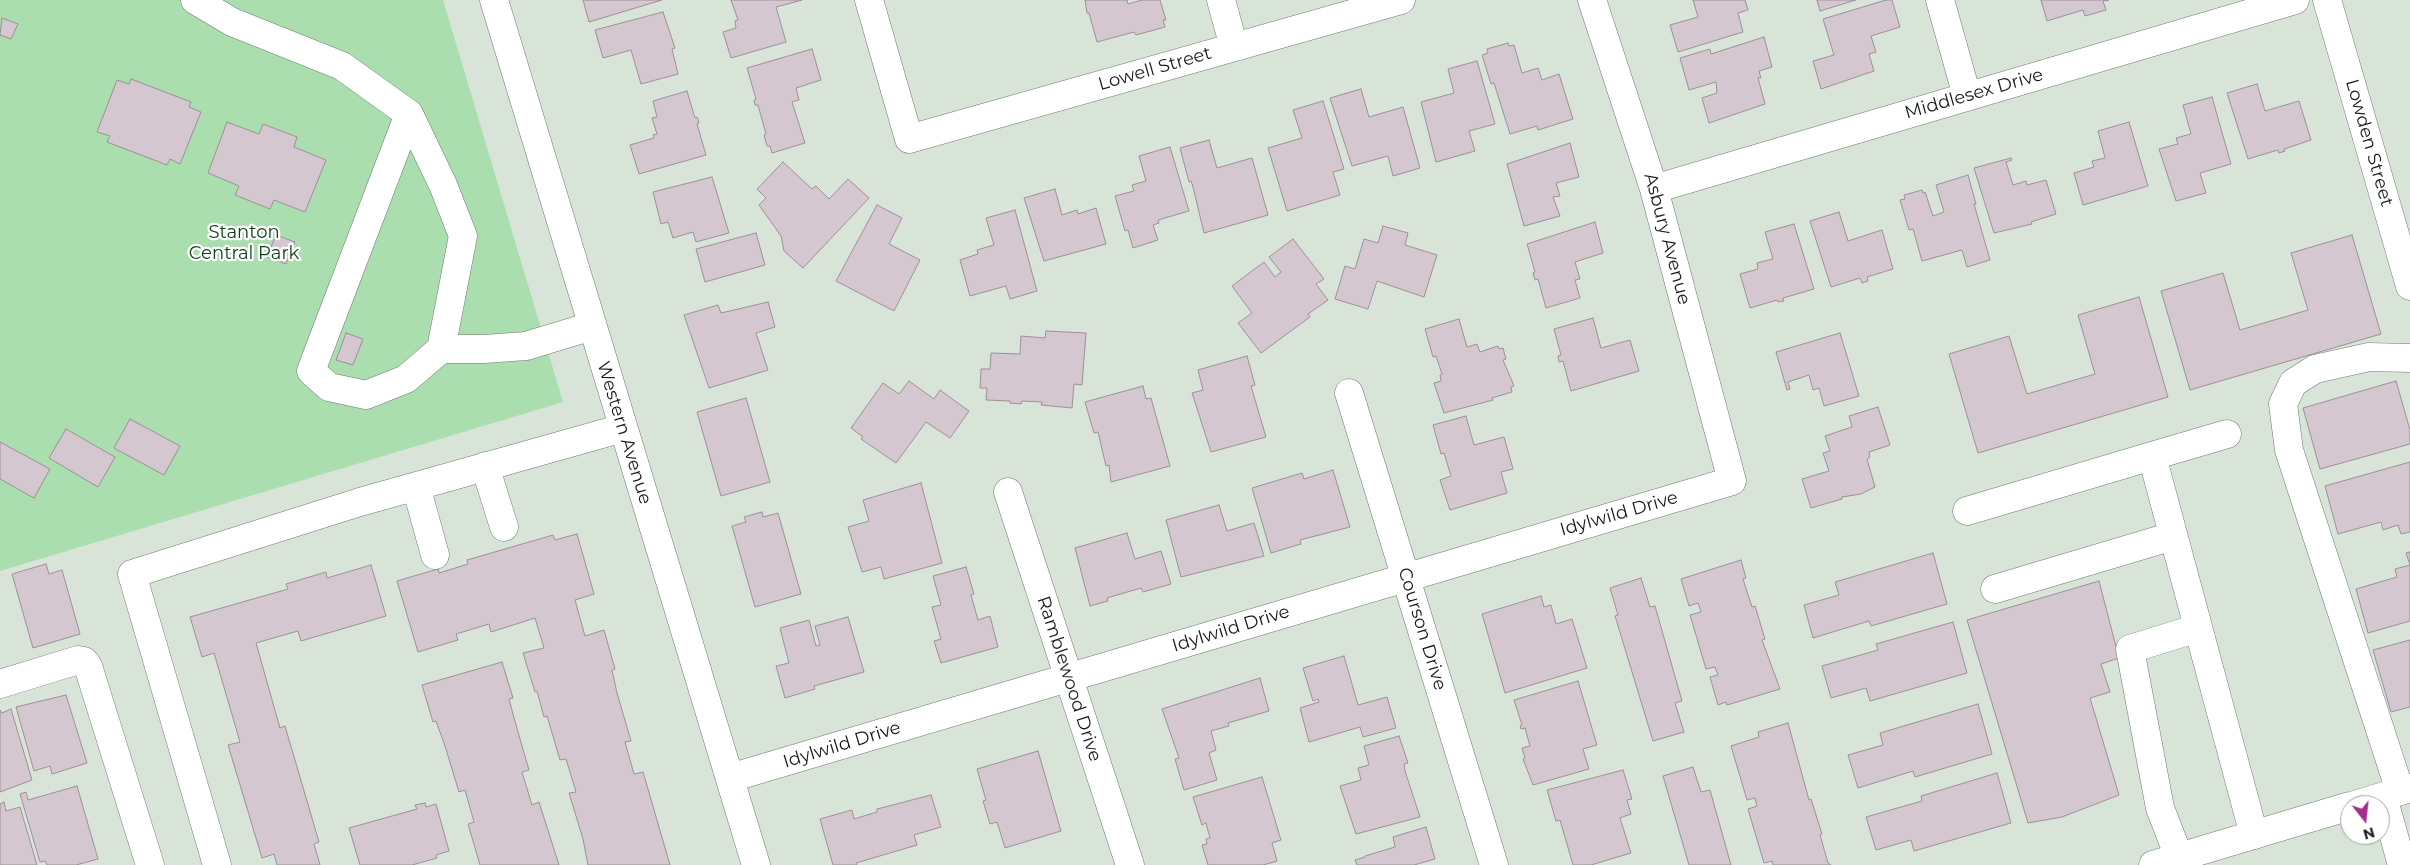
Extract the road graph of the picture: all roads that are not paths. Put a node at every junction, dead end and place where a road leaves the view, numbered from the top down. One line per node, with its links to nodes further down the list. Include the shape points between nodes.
1 (195, 0): 12 (street, via 232,22 342,66)
2 (494, 0): 15 (street, Western Avenue)
3 (869, 0): 10 (street, Lowell Street, via 909,138)
4 (1221, 0): 10 (street)
5 (1401, 0): 10 (street, Lowell Street)
6 (1592, 0): 13 (street, Asbury Avenue)
7 (1940, 0): 11 (street)
8 (2295, 0): 11 (street, Middlesex Drive)
9 (2327, 0): 14 (street, Lowden Street)
10 (1234, 47)
11 (1967, 96): 13 (street, Middlesex Drive)
12 (409, 114): 16 (street, via 463,236); 16 (street, via 311,371 329,387 366,395 406,379)
13 (1654, 189): 23 (street, Asbury Avenue)
14 (2410, 286)
15 (592, 326): 16 (street, via 526,346); 19 (street, Western Avenue)
16 (442, 349)
17 (2410, 358): 36 (street, via 2369,357 2315,369 2293,383 2283,404 2289,450)
18 (1349, 393): 30 (street, Courson Drive)
19 (622, 428): 22 (street); 35 (street, Western Avenue)
20 (2227, 434): 21 (street)
21 (2152, 456): 26 (street); 28 (street)
22 (485, 466): 24 (street); 27 (street)
23 (1732, 481): 30 (street, Idylwild Drive)
24 (416, 486): 29 (street); 41 (street, via 132,574)
25 (1008, 492): 33 (street, Ramblewood Drive)
26 (1967, 511)
27 (504, 527)
28 (2173, 536): 31 (street); 32 (street)
29 (436, 555)
30 (1406, 577): 33 (street, Idylwild Drive); 44 (street, Courson Drive)
31 (1995, 589)
32 (2198, 628): 38 (street); 39 (street, via 2130,649 2160,808)
33 (1069, 677): 35 (street, Idylwild Drive); 43 (street, Ramblewood Drive)
34 (0, 684): 40 (street, via 78,660 84,661)
35 (730, 778): 42 (street, Western Avenue)
36 (2397, 792): 46 (street)
37 (2340, 809): 38 (street)
38 (2254, 835): 39 (street)
39 (2179, 857): 45 (street)
40 (144, 863)
41 (217, 865)
42 (756, 865)
43 (1130, 865)
44 (1494, 865)
45 (2153, 865)
46 (2402, 865)

